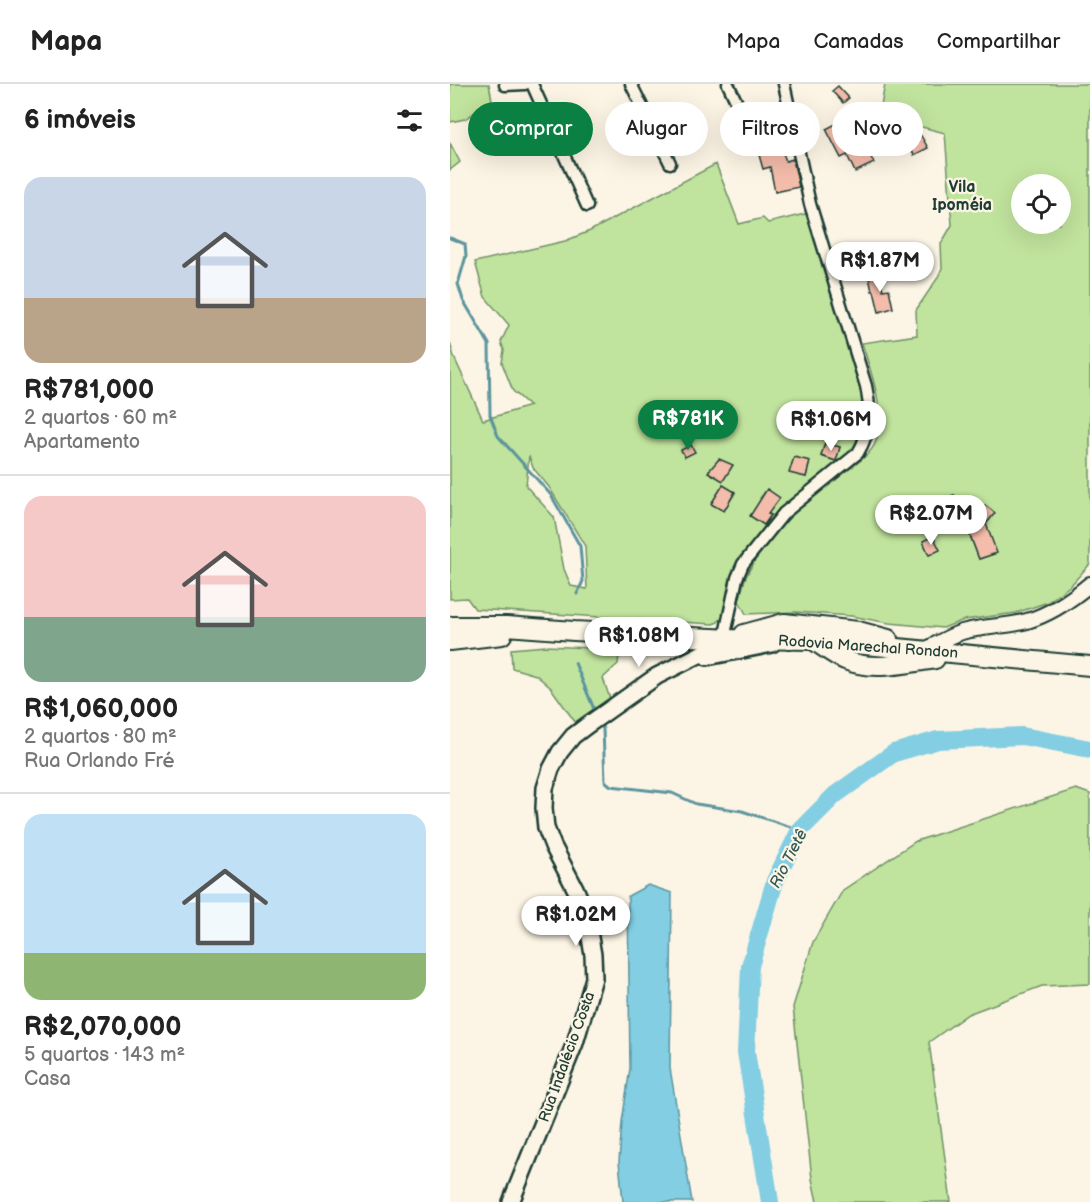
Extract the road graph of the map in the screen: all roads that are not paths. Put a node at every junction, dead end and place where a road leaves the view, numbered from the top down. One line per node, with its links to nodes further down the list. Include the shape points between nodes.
1 (525, 84): 6 (street)
2 (532, 84): 9 (street)
3 (631, 84): 8 (street)
4 (728, 84): 7 (street)
5 (784, 84): 14 (street, via 810,204 866,386 870,417 858,453 784,513 743,564 737,578)
6 (505, 85)
7 (736, 102)
8 (670, 163)
9 (587, 206)
10 (1090, 584): 12 (street)
11 (1090, 595): 12 (street)
12 (1068, 602): 17 (street, via 1026,621 954,635)
13 (451, 628): 14 (main road, Rodovia Marechal Rondon, via 509,634 574,631)
14 (728, 639): 15 (main road, Rodovia Marechal Rondon); 16 (main road, via 784,624 858,631); 19 (main road, Rua Indalécio Costa)
15 (804, 639): 16 (main road, Rodovia Marechal Rondon); 19 (main road, Rua Indalécio Costa); 20 (main road, via 844,660)
16 (885, 642): 17 (main road, Rodovia Marechal Rondon); 20 (main road, via 888,657)
17 (917, 650): 18 (main road, Rodovia Marechal Rondon)
18 (967, 655): 20 (main road); 21 (main road, Rodovia Marechal Rondon)
19 (686, 661): 22 (main road, Rua Indalécio Costa, via 657,676 588,724 573,736 551,769 545,788 546,828 586,914 594,978 575,1043)
20 (882, 666)
21 (1090, 666)
22 (511, 1202)

